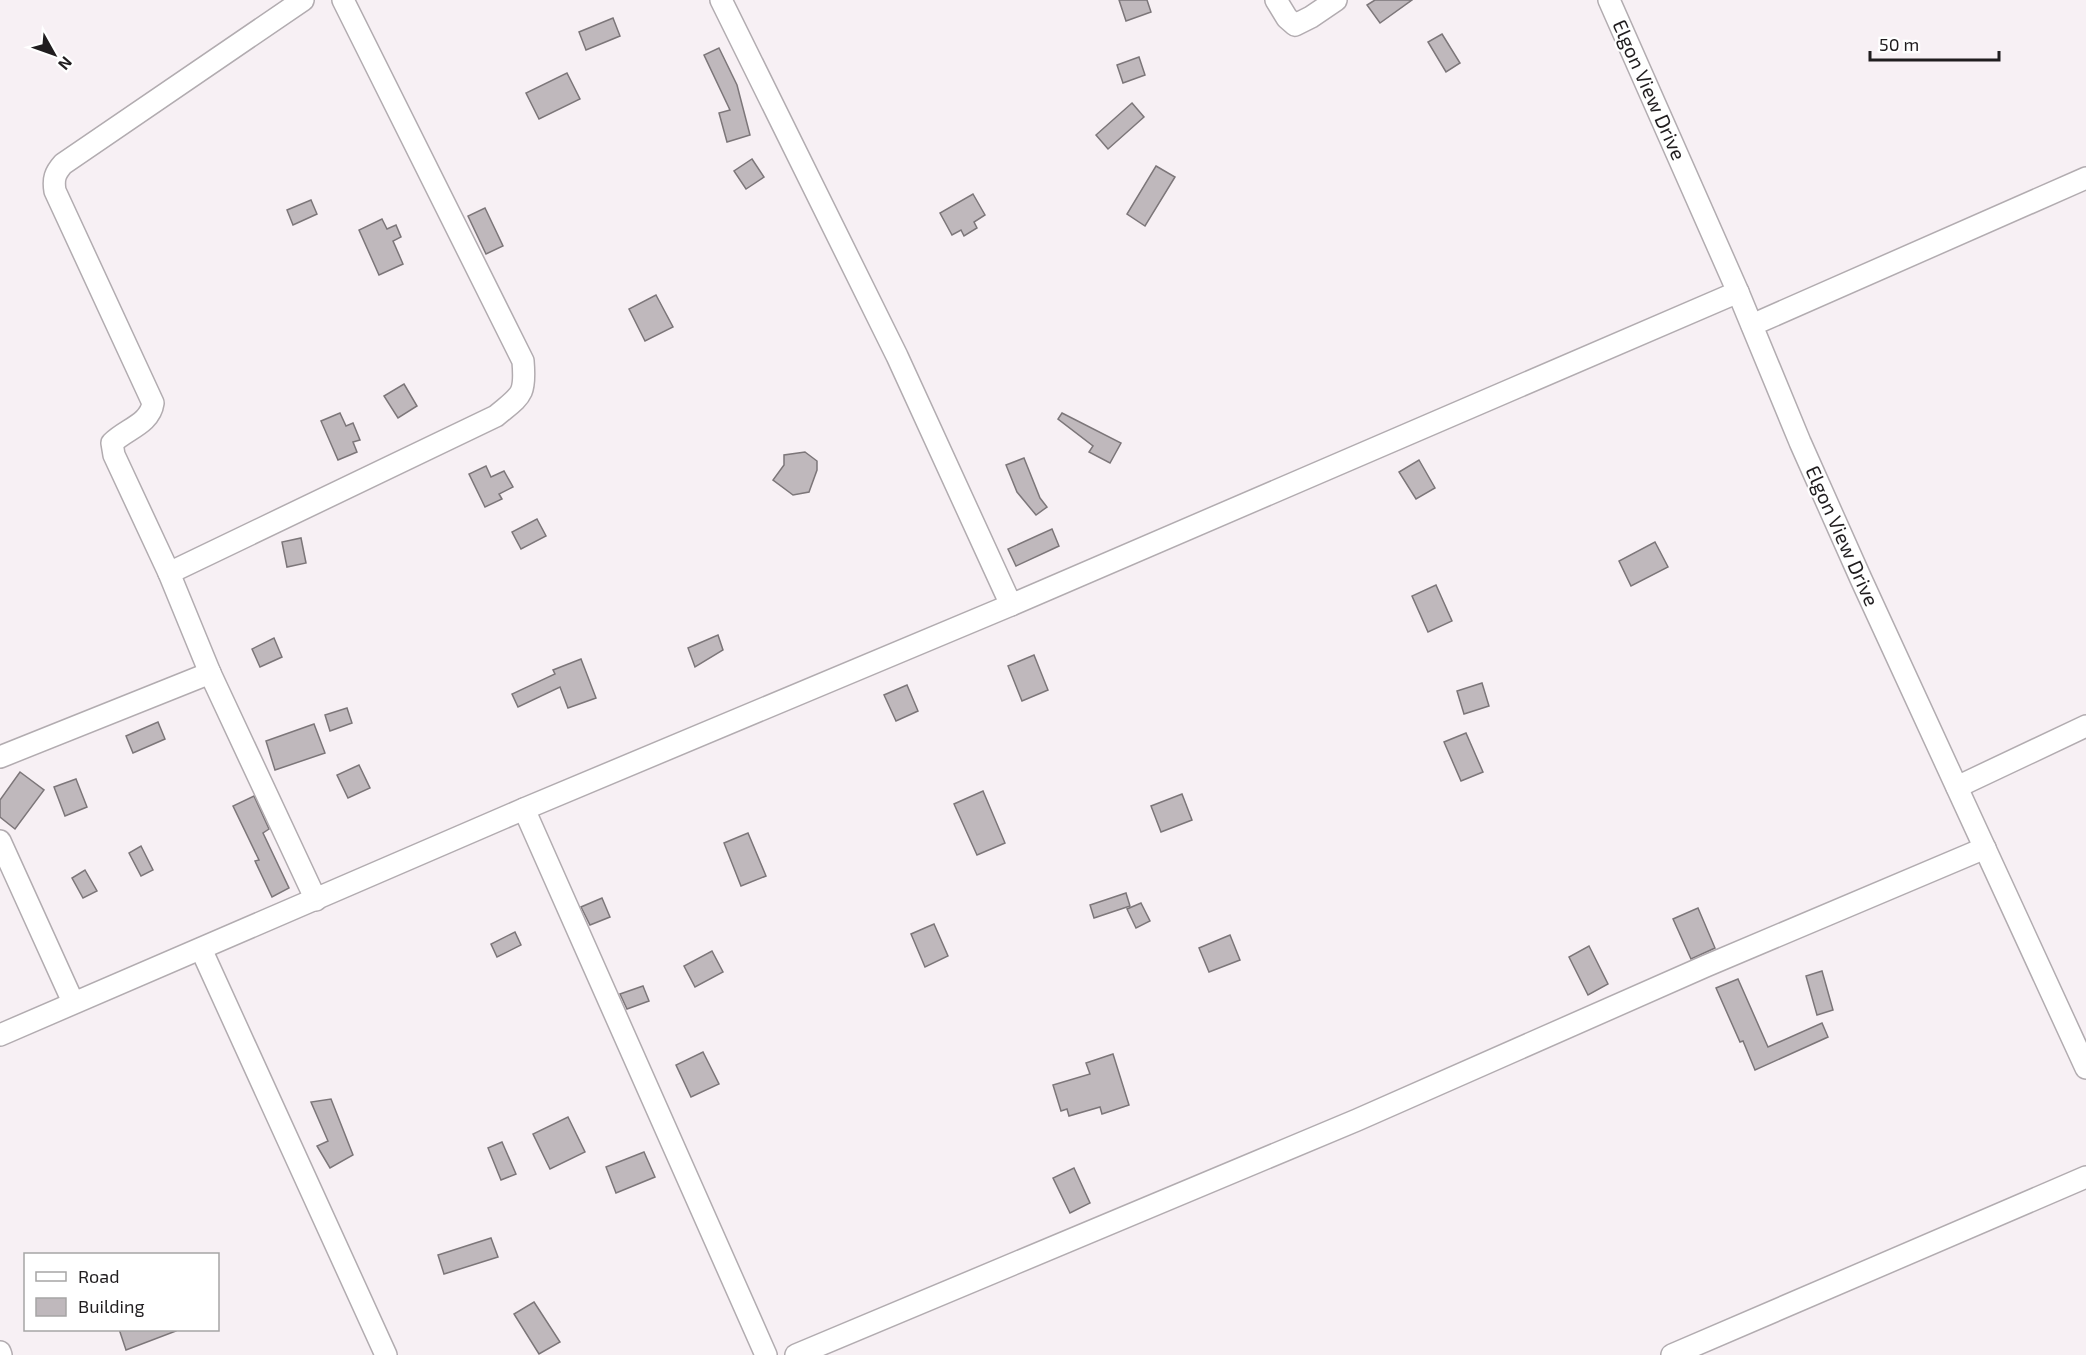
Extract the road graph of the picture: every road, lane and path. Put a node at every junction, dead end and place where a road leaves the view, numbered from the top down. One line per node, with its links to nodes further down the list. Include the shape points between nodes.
1 (303, 0): 10 (street, via 63,164 53,183 153,403 142,423 112,443)
2 (343, 0): 10 (street, via 523,361 522,392 496,416)
3 (721, 0): 11 (street, via 897,357)
4 (1276, 0): 5 (street, via 1295,25)
5 (1336, 0)
6 (1609, 0): 8 (street, Elgon View Drive)
7 (2086, 178): 9 (street)
8 (1738, 292): 9 (street, Elgon View Drive); 11 (street)
9 (1752, 325): 15 (street, Elgon View Drive, via 1833,516)
10 (169, 573): 12 (street)
11 (1011, 605): 16 (street)
12 (210, 673): 14 (street); 19 (street)
13 (2086, 726): 15 (street)
14 (0, 757)
15 (1957, 788): 18 (street, Elgon View Drive)
16 (524, 809): 19 (street); 26 (street)
17 (0, 841): 21 (street)
18 (1985, 848): 23 (street, Elgon View Drive); 27 (street, via 1357,1120)
19 (316, 900): 20 (street)
20 (201, 950): 21 (street); 25 (street)
21 (73, 1002): 22 (street)
22 (0, 1035)
23 (2086, 1068)
24 (2086, 1177): 28 (street)
25 (386, 1355)
26 (766, 1355)
27 (796, 1355)
28 (1672, 1355)

